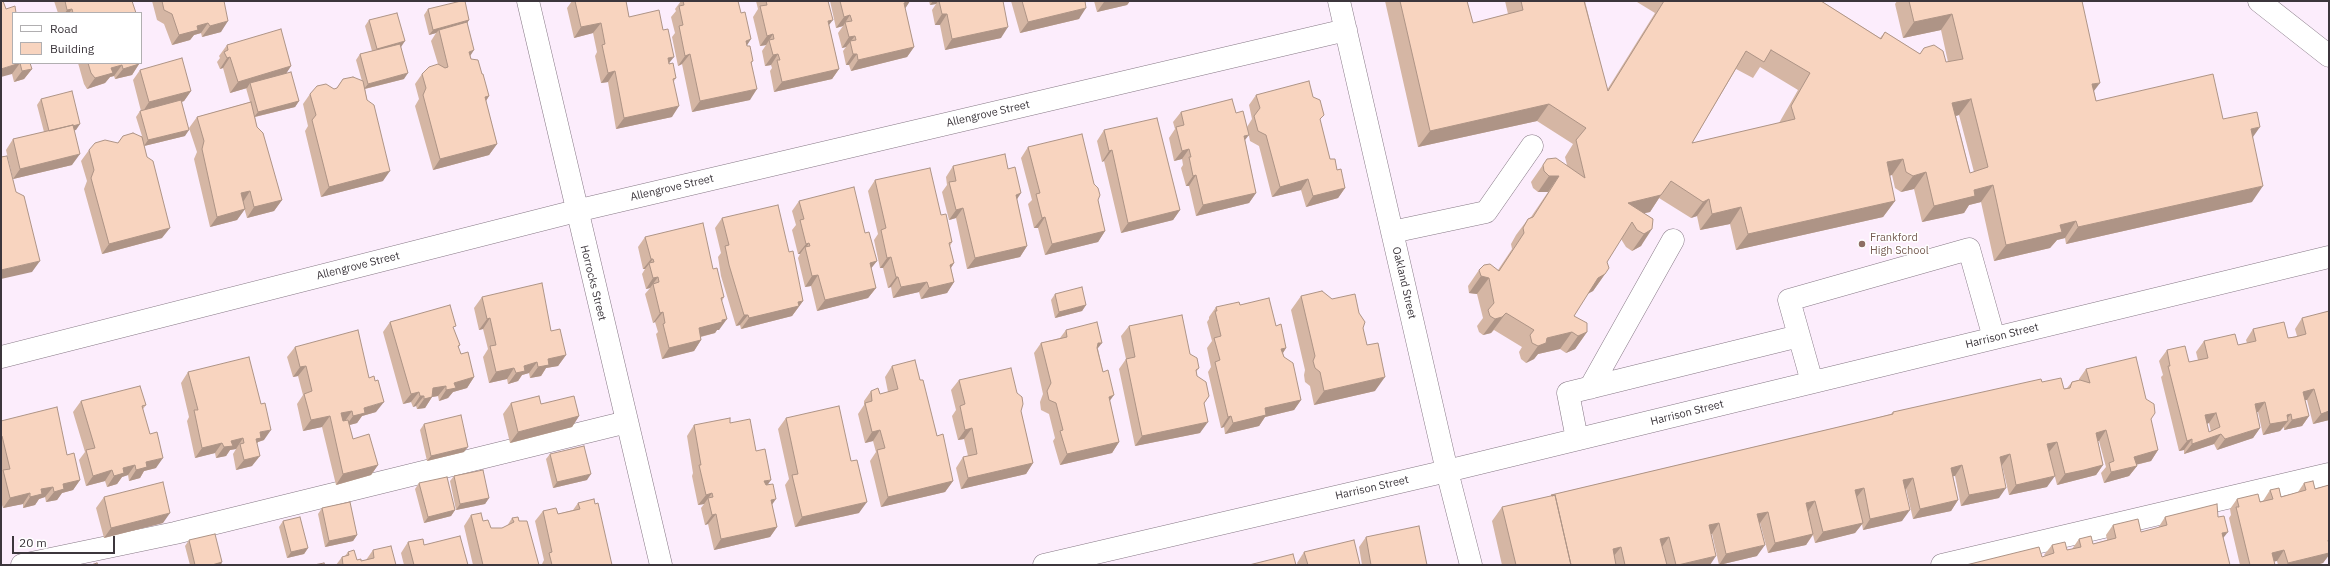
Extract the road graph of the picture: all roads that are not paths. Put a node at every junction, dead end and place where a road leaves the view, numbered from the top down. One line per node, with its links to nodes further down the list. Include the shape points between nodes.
1 (1339, 1): 4 (street, Oakland Street)
2 (2259, 1): 5 (street)
3 (534, 2): 7 (street, Horrocks Street)
4 (1346, 30): 7 (street, Allengrove Street); 8 (street, Oakland Street)
5 (2329, 56)
6 (1532, 146): 8 (street, via 1486,212)
7 (576, 211): 13 (street, Allengrove Street); 16 (street, Horrocks Street)
8 (1392, 232): 18 (street, Oakland Street)
9 (1673, 240): 15 (street)
10 (2329, 257): 12 (street, Harrison Street)
11 (1799, 336): 12 (street, via 1789,300 1969,249); 14 (street); 15 (street)
12 (1994, 338): 14 (street, Harrison Street)
13 (1, 357)
14 (1812, 382): 17 (street, Harrison Street)
15 (1590, 388): 17 (street, via 1568,393)
16 (627, 422): 20 (street, via 175,533); 21 (street, Horrocks Street)
17 (1577, 439): 18 (street, Harrison Street)
18 (1447, 471): 22 (street, Harrison Street); 23 (street, Oakland Street)
19 (2329, 474): 24 (street)
20 (22, 565)
21 (661, 565)
22 (1044, 565)
23 (1471, 565)
24 (1942, 565)

